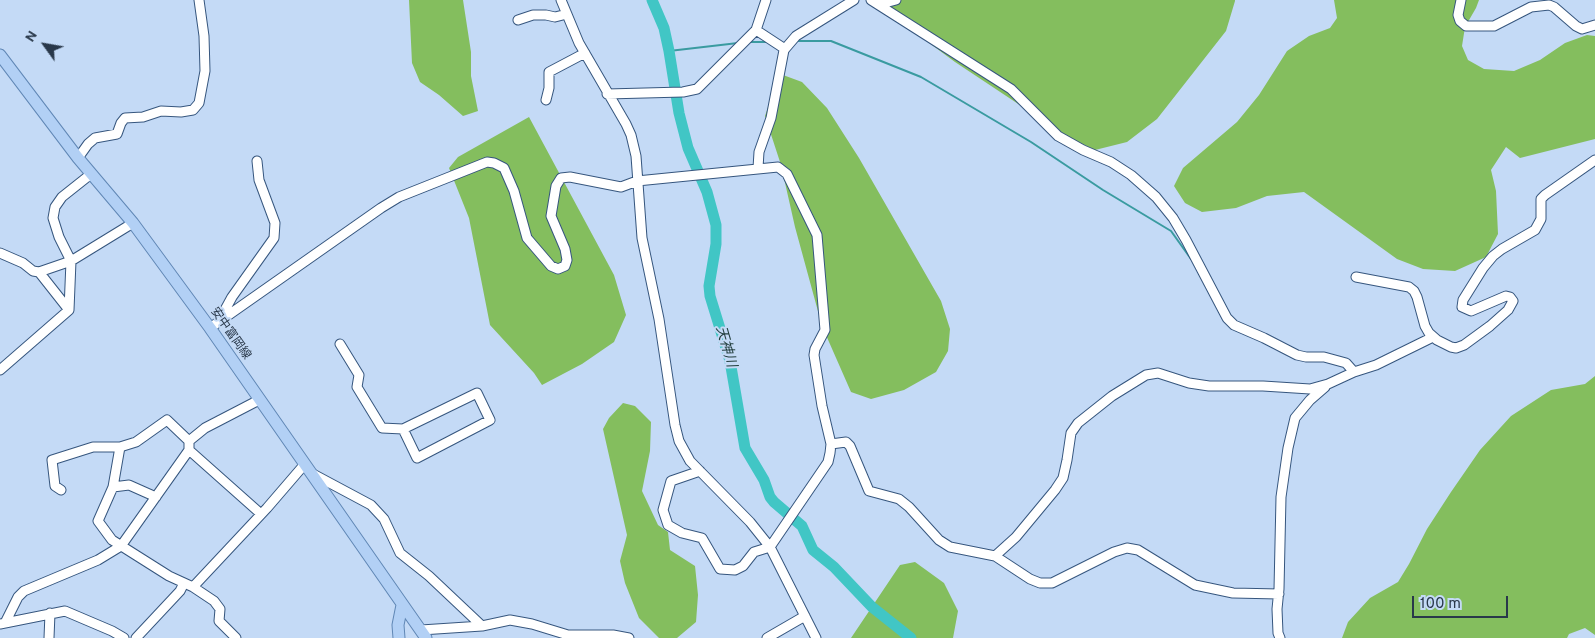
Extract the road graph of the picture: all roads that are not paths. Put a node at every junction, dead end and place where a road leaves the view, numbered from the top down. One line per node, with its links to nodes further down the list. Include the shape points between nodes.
1 (199, 0): 17 (street, via 205,71 199,103 193,110 161,111 125,118 117,134 95,138)
2 (561, 0): 8 (street)
3 (766, 0): 11 (street)
4 (854, 0): 12 (street, via 796,36)
5 (896, 0): 7 (street, via 885,3)
6 (1461, 0): 10 (street, via 1458,15 1466,26 1494,26 1531,7 1549,5 1582,29)
7 (873, 1): 33 (street, via 1012,89 1058,136 1111,162 1156,197 1173,218 1227,318 1234,325 1297,355 1346,363)
8 (567, 14): 9 (street, via 555,17 534,15); 13 (street)
9 (518, 20)
10 (1595, 25)
11 (756, 30): 12 (street); 15 (street, via 697,89)
12 (785, 49): 20 (street, via 771,118 759,152)
13 (585, 53): 15 (street); 16 (street, via 549,72)
14 (0, 55): 17 (main road, 安中富岡線)
15 (607, 94): 22 (street, via 631,135)
16 (546, 100)
17 (78, 158): 21 (main road, 安中富岡線)
18 (257, 160): 29 (street, via 259,180 275,223 274,238)
19 (1595, 160): 30 (street, via 1545,195 1541,220 1535,230 1493,256 1463,300 1462,307 1471,311 1510,297 1513,302 1508,310 1456,348)
20 (758, 168): 22 (street); 37 (street, via 778,167 787,174 817,235 825,330 814,355)
21 (91, 174): 23 (main road, 安中富岡線); 25 (street, via 62,197 55,207 55,226)
22 (637, 181): 29 (street, via 621,187 561,178 556,186 551,216 567,260 565,266 558,269 550,266 526,238 514,191 504,168 487,162 393,201); 41 (street, via 642,238 659,319 675,425 683,451)
23 (133, 223): 25 (street); 29 (main road, 安中富岡線)
24 (0, 252): 26 (street)
25 (71, 261): 26 (street); 28 (street)
26 (39, 272): 28 (street)
27 (1356, 277): 30 (street, via 1409,287 1414,291 1425,326)
28 (69, 310): 32 (street)
29 (214, 325): 35 (main road, 安中富岡線)
30 (1433, 337): 33 (street)
31 (340, 344): 36 (street, via 359,375 357,387 382,428)
32 (0, 370)
33 (1354, 372): 34 (street)
34 (1328, 384): 48 (street, via 1304,389 1209,386 1158,374 1146,375 1078,423 1071,434 1063,478 1016,537); 51 (street, via 1295,418 1292,428 1281,497)
35 (259, 400): 38 (street, via 205,428); 40 (main road, 安中富岡線)
36 (403, 429): 36 (street, via 477,394 490,420 417,458)
37 (831, 444): 47 (street, via 828,462); 48 (street, via 846,442 869,490 899,499 939,540 950,547)
38 (189, 446): 39 (street, via 167,420 136,442); 44 (street); 45 (street)
39 (120, 447): 42 (street); 43 (street, via 93,447 52,460 55,486)
40 (307, 469): 45 (street); 52 (main road, 安中富岡線); 56 (street, via 371,505 384,519 400,553)
41 (700, 471): 47 (street); 47 (street, via 671,481 663,510 668,525 702,538 720,569 735,570 743,566 754,552)
42 (113, 487): 44 (street, via 129,485); 46 (street, via 98,521 112,540)
43 (62, 490)
44 (156, 497): 46 (street)
45 (261, 514): 50 (street)
46 (121, 546): 49 (street); 55 (street, via 98,560 24,591)
47 (770, 547): 54 (street)
48 (995, 556): 51 (street, via 1030,579 1052,583 1127,548 1138,550 1195,585 1233,593)
49 (184, 583): 50 (street); 61 (street)
50 (193, 587): 58 (street, via 214,601 220,609 219,621)
51 (1279, 594): 66 (street)
52 (402, 606): 57 (main road, 安中富岡線); 62 (main road)
53 (50, 613): 55 (street); 59 (street); 60 (street, via 65,611)
54 (805, 616): 64 (street); 65 (street)
55 (2, 624)
56 (482, 626): 57 (street); 63 (street, via 510,620 568,635)
57 (423, 634)
58 (234, 637)
59 (49, 638)
60 (124, 638)
61 (136, 638)
62 (399, 638)
63 (629, 638)
64 (767, 638)
65 (816, 638)
66 (1280, 638)

